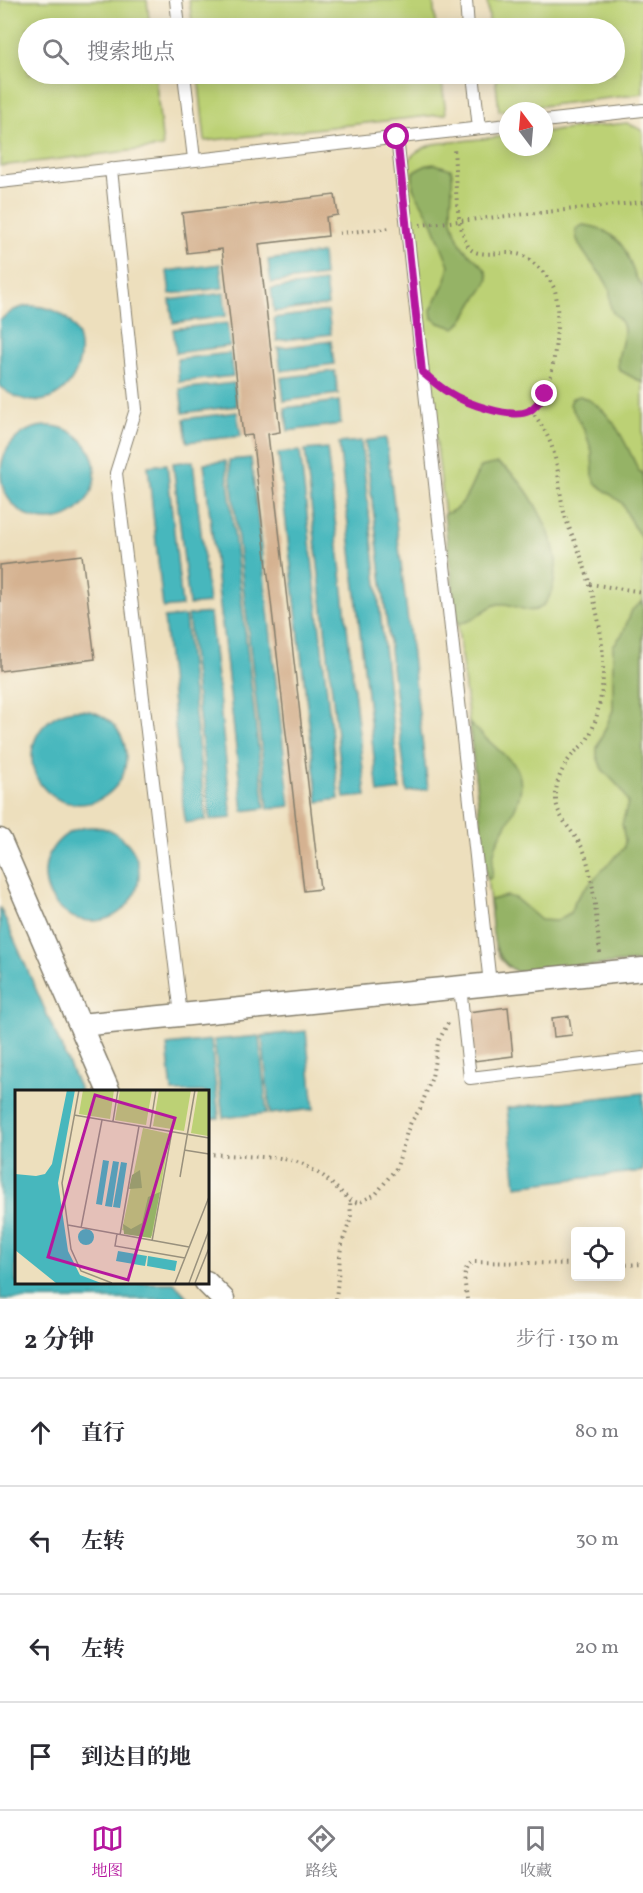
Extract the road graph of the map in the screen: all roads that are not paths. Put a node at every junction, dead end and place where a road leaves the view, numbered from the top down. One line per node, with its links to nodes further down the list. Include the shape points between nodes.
1 (176, 0): 3 (lane)
2 (466, 0): 4 (lane)
3 (178, 18)
4 (467, 18)
5 (185, 84): 12 (lane)
6 (474, 84): 10 (lane)
7 (643, 110): 8 (lane)
8 (553, 120)
9 (499, 126): 10 (lane)
10 (479, 128): 11 (lane)
11 (397, 137): 12 (lane); 17 (lane)
12 (194, 159): 13 (lane)
13 (111, 169): 14 (lane); 19 (lane, via 136,409 116,473)
14 (0, 182)
15 (0, 840): 20 (street)
16 (643, 969): 17 (street)
17 (490, 984): 18 (street)
18 (461, 997): 19 (street); 21 (lane, via 470,1078)
19 (181, 1015): 20 (street)
20 (80, 1025): 22 (street)
21 (643, 1058)
22 (108, 1090)
23 (208, 1284): 24 (street)
24 (223, 1299)

